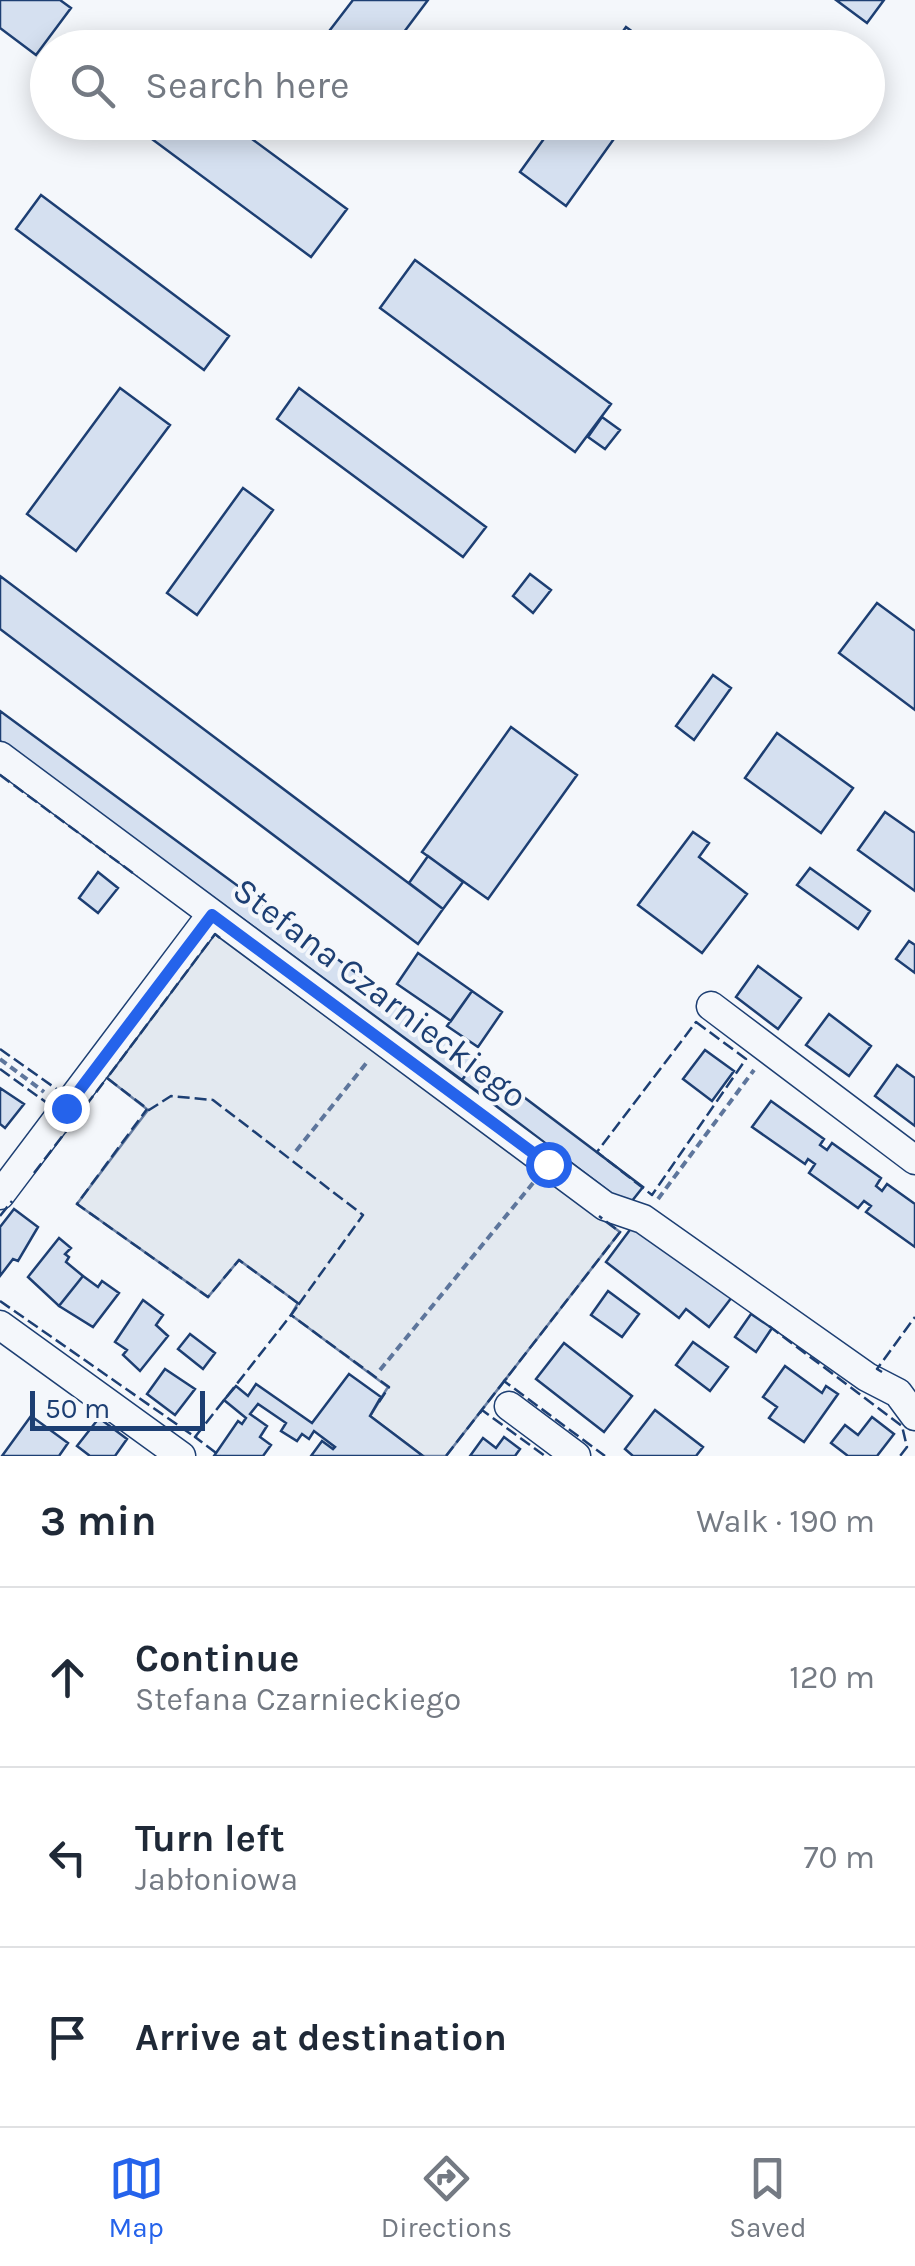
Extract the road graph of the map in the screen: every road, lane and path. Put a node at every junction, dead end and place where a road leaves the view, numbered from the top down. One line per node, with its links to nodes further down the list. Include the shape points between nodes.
1 (0, 756): 2 (street, Stefana Czarnieckiego)
2 (212, 915): 4 (street, Stefana Czarnieckiego); 7 (street)
3 (711, 1006): 5 (street)
4 (383, 1042): 8 (path); 10 (street, Stefana Czarnieckiego)
5 (768, 1051): 9 (street); 12 (path)
6 (0, 1059): 7 (path)
7 (66, 1108): 11 (street)
8 (296, 1152)
9 (915, 1160)
10 (548, 1164): 12 (street, Stefana Czarnieckiego, via 605,1206); 14 (path)
11 (0, 1195)
12 (643, 1218): 16 (street, Stefana Czarnieckiego, via 898,1393)
13 (0, 1325): 17 (street)
14 (380, 1370)
15 (509, 1406): 18 (street)
16 (915, 1416)
17 (181, 1456)
18 (576, 1456)

